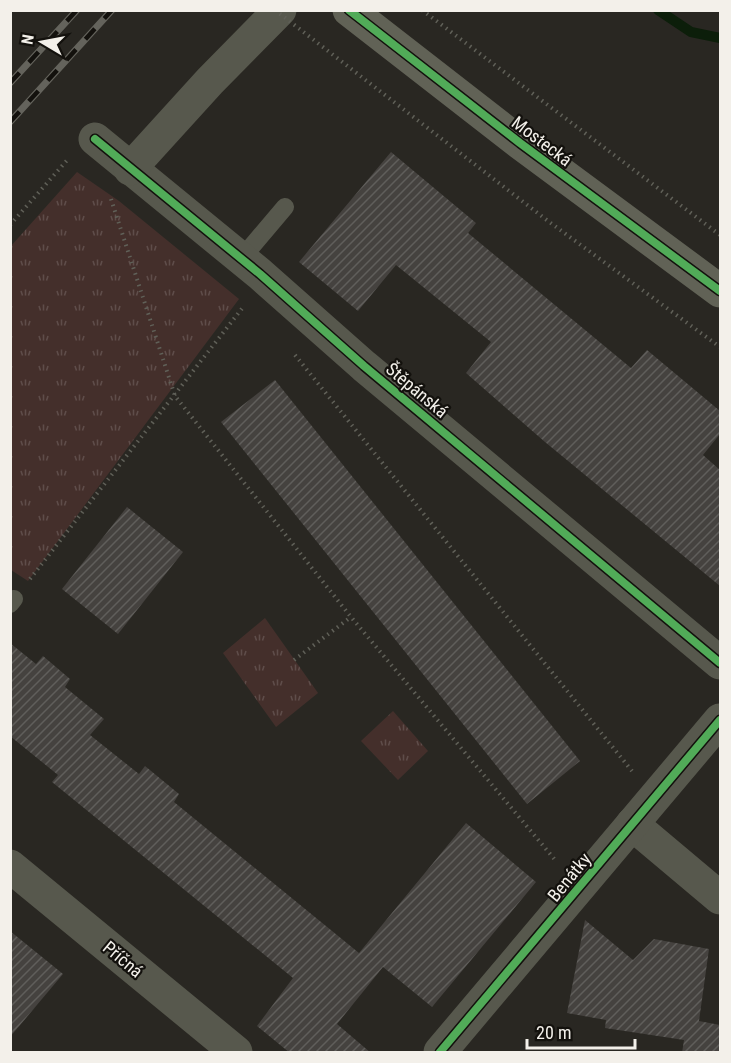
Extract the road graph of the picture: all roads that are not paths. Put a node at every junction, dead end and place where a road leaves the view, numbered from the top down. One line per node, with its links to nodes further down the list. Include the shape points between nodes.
1 (280, 10): 4 (street)
2 (349, 10): 7 (street, Mostecká)
3 (83, 147): 4 (street, Štěpánská)
4 (119, 181): 6 (street, Štěpánská)
5 (285, 207): 6 (lane)
6 (241, 259): 8 (street, Štěpánská)
7 (720, 291)
8 (720, 663)
9 (720, 720): 10 (street, Benátky)
10 (632, 824): 12 (street); 14 (street, Benátky)
11 (12, 869): 13 (street, Příčná)
12 (720, 898)
13 (236, 1053)
14 (440, 1053)

